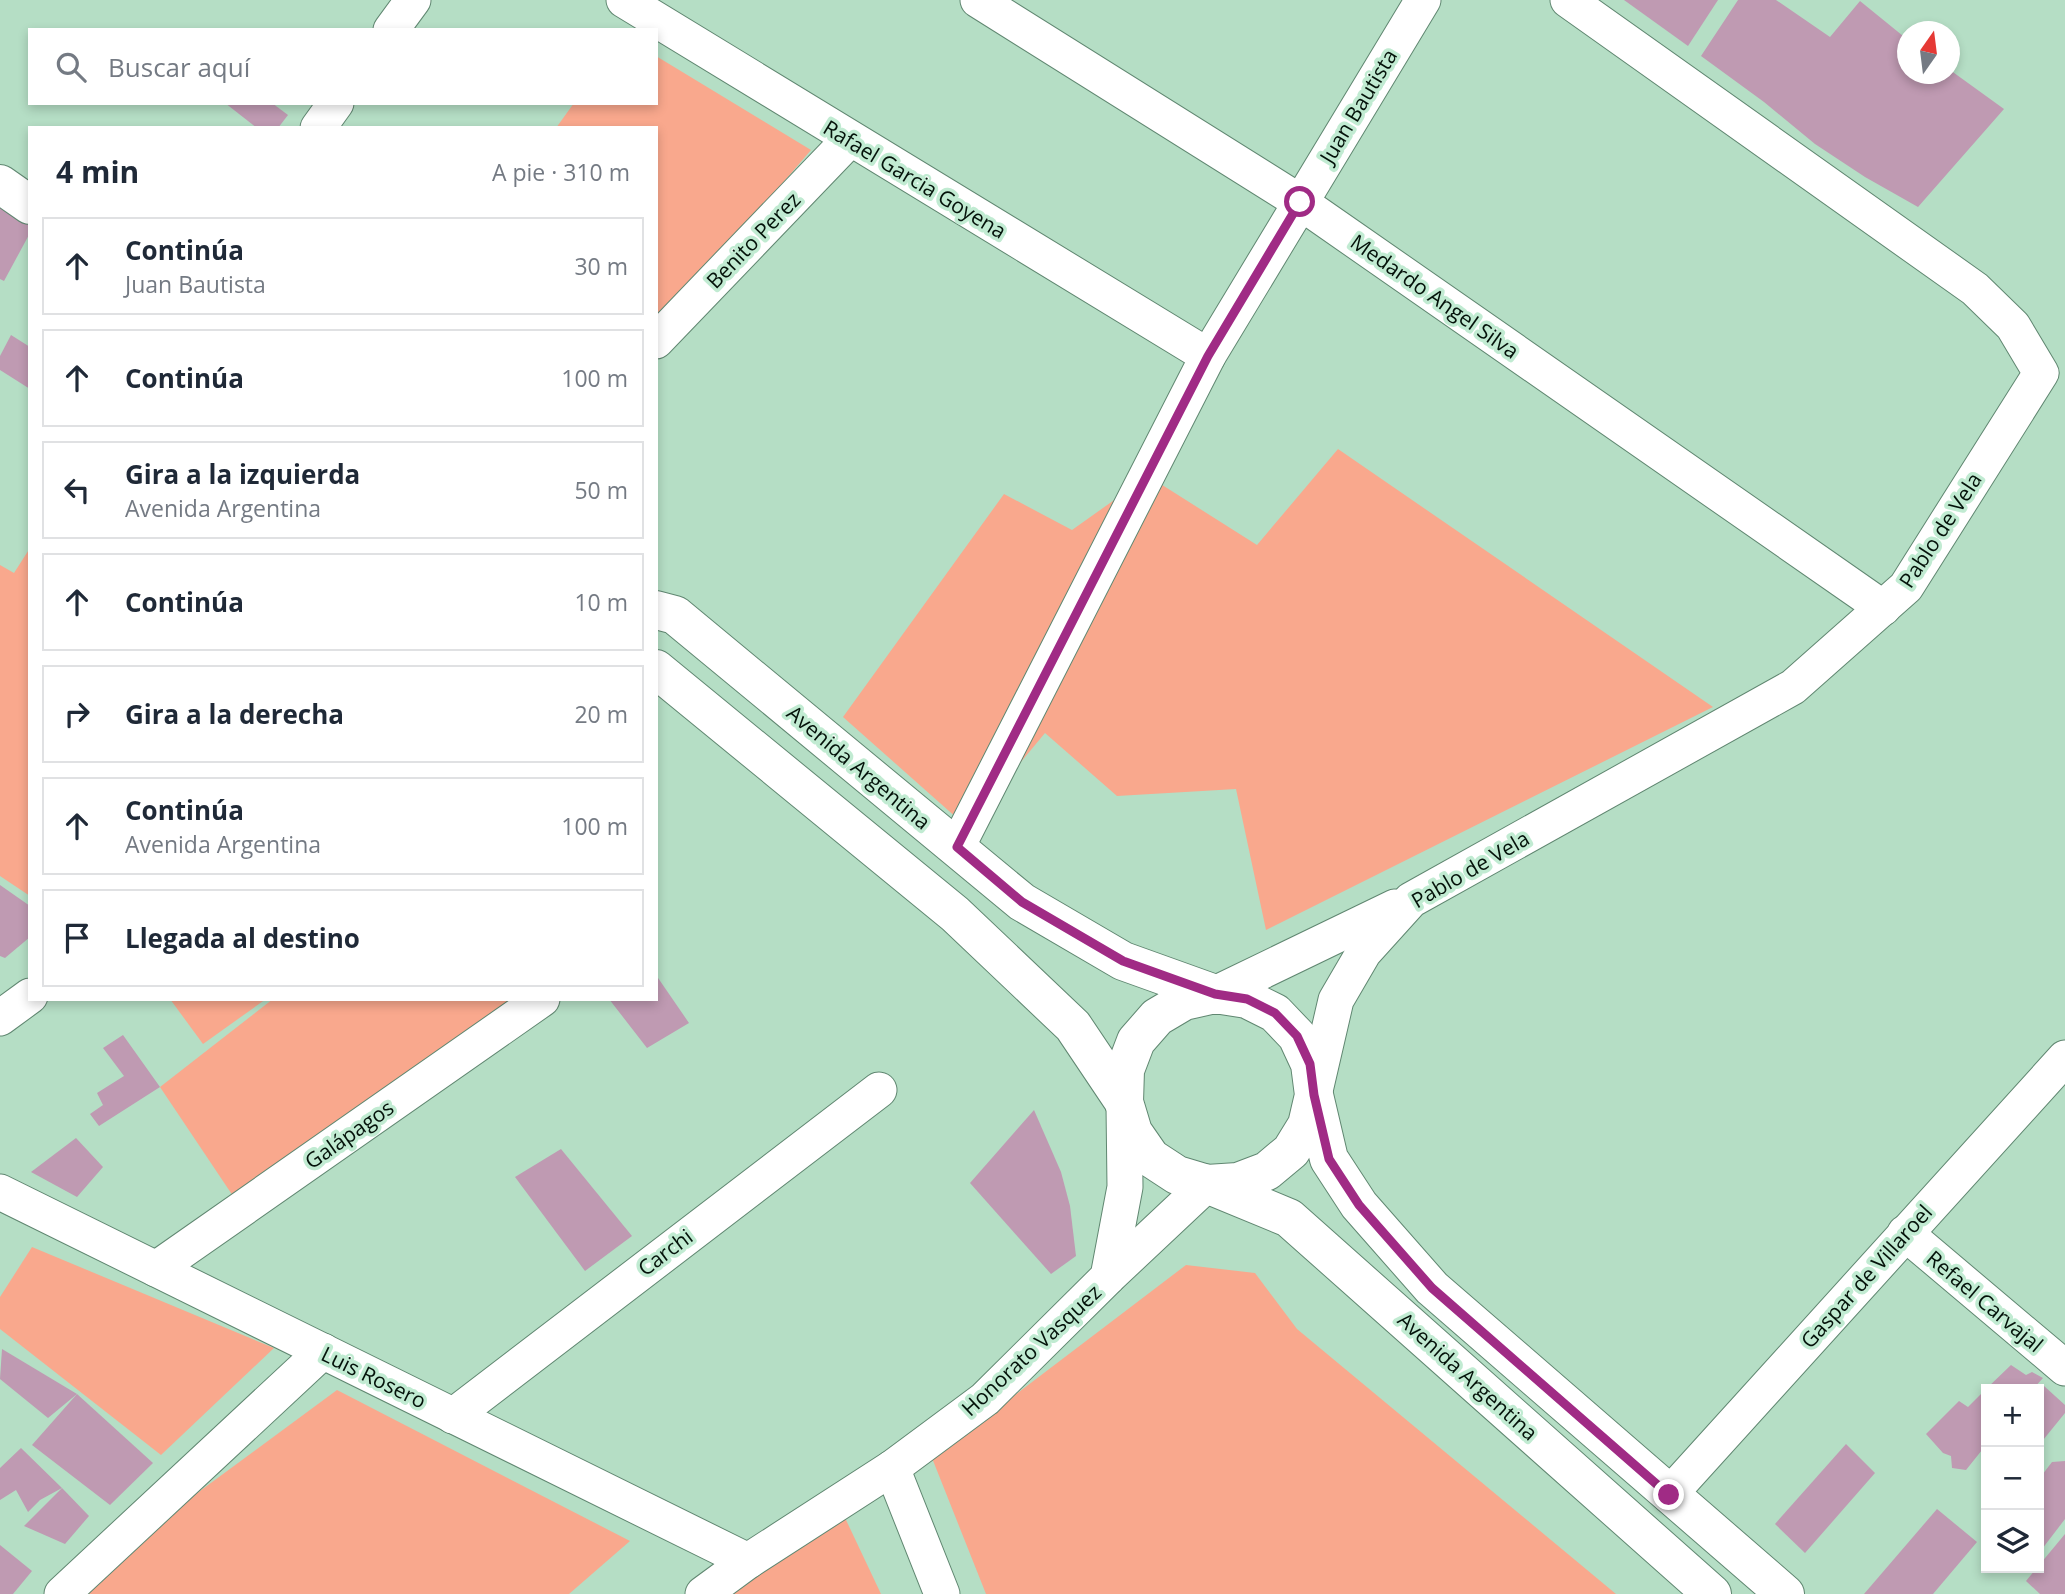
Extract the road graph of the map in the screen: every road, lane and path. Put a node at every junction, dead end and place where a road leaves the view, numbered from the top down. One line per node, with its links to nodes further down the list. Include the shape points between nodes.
1 (413, 0): 6 (street)
2 (624, 0): 9 (street, Rafael Garcia Goyena)
3 (978, 0): 11 (street, Medardo Angel Silva)
4 (1423, 0): 11 (street, Juan Bautista)
5 (1568, 0): 15 (street, Pablo de Vela, via 1975,289 2013,326 2041,373 1906,587)
6 (392, 28)
7 (335, 105): 8 (street)
8 (320, 126)
9 (849, 140): 13 (street, Benito Perez); 14 (street, Rafael Garcia Goyena)
10 (0, 184): 12 (main road)
11 (1300, 202): 14 (street, Juan Bautista); 15 (street, Medardo Angel Silva)
12 (28, 204)
13 (658, 339)
14 (1208, 356): 18 (street, Juan Bautista)
15 (1883, 608): 19 (street, Pablo de Vela, via 1793,687)
16 (658, 611): 18 (main road, Avenida Argentina, via 675,615)
17 (658, 671): 27 (main road, via 955,914 1073,1026)
18 (957, 847): 20 (main road, Avenida Argentina, via 1022,902 1123,961)
19 (1411, 900): 20 (street); 26 (street, Pablo de Vela, via 1364,952 1336,1000)
20 (1215, 994): 26 (main road, via 1247,999 1275,1013 1297,1036 1310,1064); 27 (main road, via 1184,1001 1157,1017 1136,1041 1125,1070)
21 (28, 997): 23 (street)
22 (539, 1001): 31 (street, Galápagos)
23 (0, 1018)
24 (2065, 1058): 30 (street, Gaspar de Villaroel)
25 (879, 1090): 35 (street, Carchi)
26 (1314, 1095): 28 (main road, via 1307,1125 1291,1151 1267,1171 1238,1182); 37 (main road, Avenida Argentina, via 1329,1159 1359,1205 1423,1278)
27 (1124, 1102): 28 (main road, via 1133,1132 1151,1157 1177,1175); 32 (street, Honorato Vasquez, via 1125,1187)
28 (1207, 1184): 32 (street); 42 (main road, Avenida Argentina, via 1289,1218)
29 (0, 1192): 31 (street, Luis Rosero)
30 (1905, 1233): 34 (street, Refael Carvajal); 37 (street, Gaspar de Villaroel)
31 (156, 1269): 33 (street, Luis Rosero)
32 (1108, 1277): 36 (street, Honorato Vasquez, via 985,1399)
33 (323, 1351): 35 (street, Luis Rosero); 39 (street)
34 (2065, 1368)
35 (453, 1416): 38 (street, Luis Rosero)
36 (892, 1468): 38 (street, Honorato Vasquez); 41 (street)
37 (1669, 1495): 43 (main road, Avenida Argentina)
38 (748, 1561): 40 (street, Honorato Vasquez)
39 (62, 1594)
40 (703, 1594)
41 (942, 1594)
42 (1712, 1594)
43 (1785, 1594)

